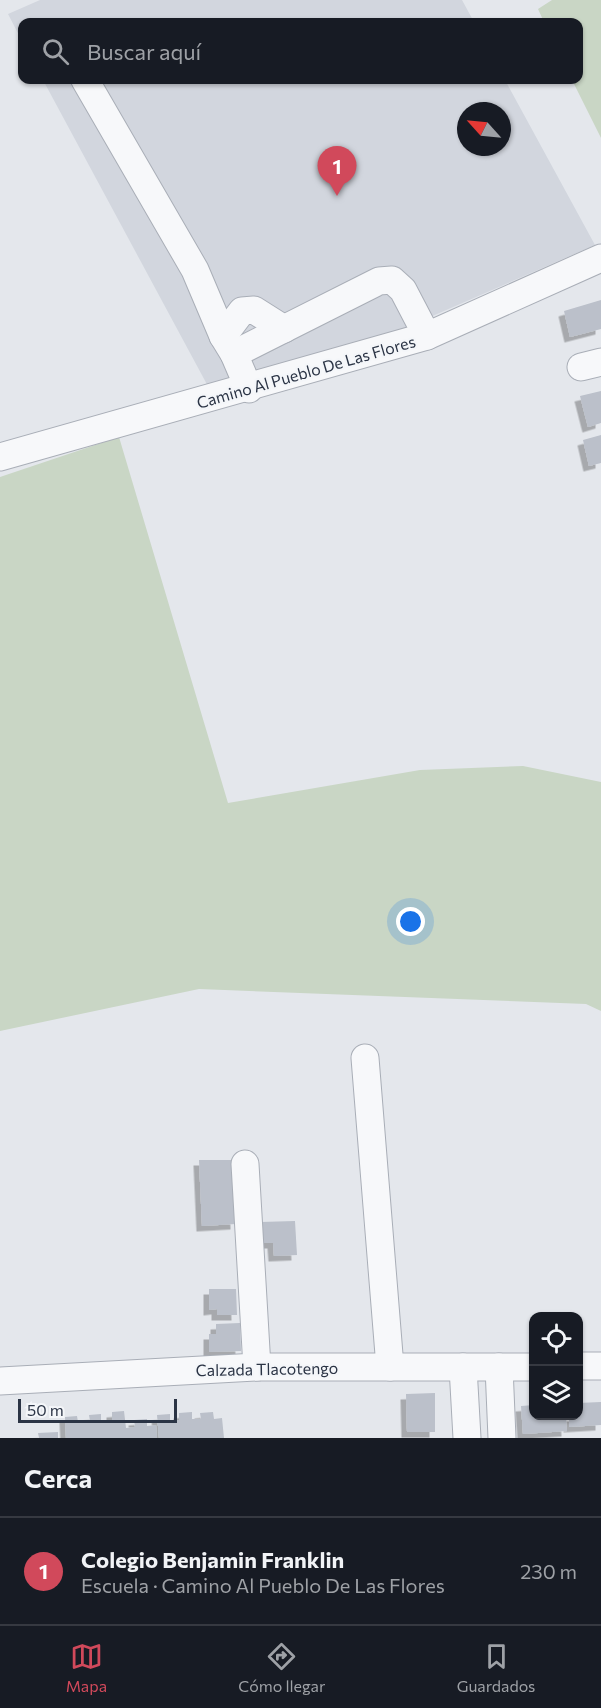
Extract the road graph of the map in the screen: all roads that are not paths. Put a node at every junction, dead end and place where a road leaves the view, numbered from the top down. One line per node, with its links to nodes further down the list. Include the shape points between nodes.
1 (93, 84): 4 (street, via 195,270)
2 (601, 258): 3 (street, Camino Al Pueblo De Las Flores)
3 (427, 336): 4 (street, via 403,290 392,280 379,281 284,329 255,310 242,311); 5 (street, Camino Al Pueblo De Las Flores)
4 (228, 345): 5 (street)
5 (249, 389): 6 (street, Camino Al Pueblo De Las Flores)
6 (0, 457)
7 (365, 1058): 13 (street)
8 (245, 1164): 12 (street)
9 (529, 1366): 15 (street, Calzada Tlacotengo)
10 (583, 1366): 11 (street)
11 (601, 1366)
12 (257, 1367): 13 (street, Calzada Tlacotengo); 16 (street, Calzada Tlacotengo)
13 (390, 1367): 14 (street, Calzada Tlacotengo)
14 (463, 1367): 15 (street, Calzada Tlacotengo); 17 (street)
15 (499, 1367): 18 (street)
16 (0, 1382)
17 (467, 1438)
18 (502, 1438)

